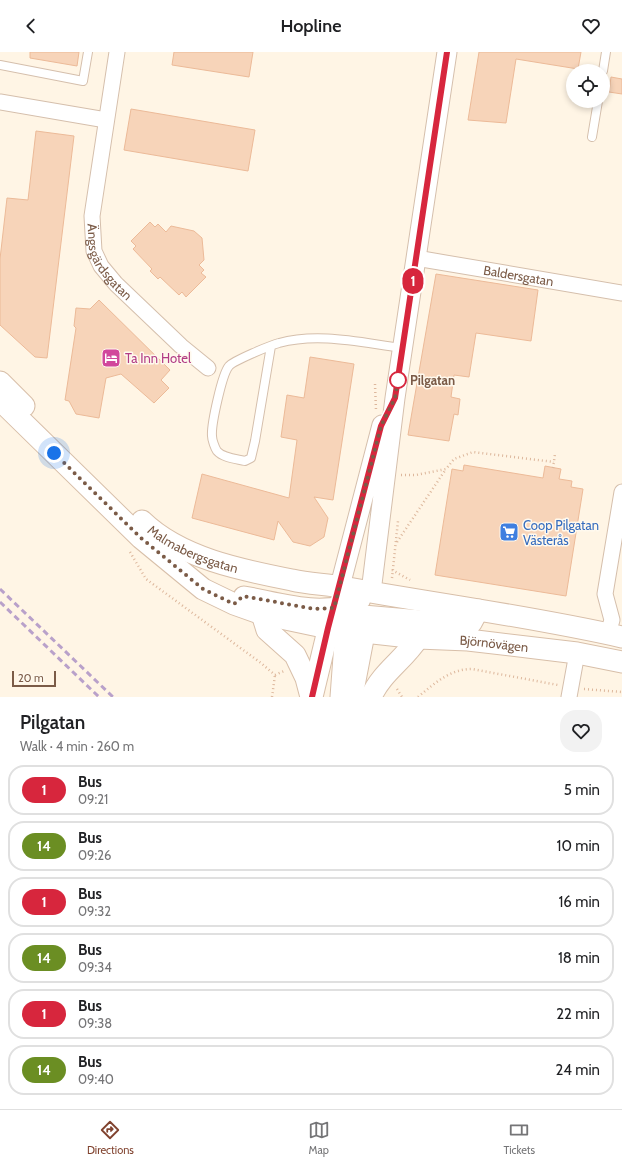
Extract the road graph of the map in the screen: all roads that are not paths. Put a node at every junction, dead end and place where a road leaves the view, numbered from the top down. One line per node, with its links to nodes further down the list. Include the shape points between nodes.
1 (88, 52): 6 (lane, via 83,81)
2 (116, 52): 9 (street, Ängsgärdsgatan)
3 (447, 52): 11 (street)
4 (606, 52): 5 (lane)
5 (604, 64)
6 (0, 65)
7 (0, 102): 9 (street)
8 (597, 108): 10 (lane)
9 (106, 120): 15 (street, Ängsgärdsgatan, via 92,216 94,251 101,266 116,284 180,346)
10 (592, 137)
11 (416, 258): 12 (street, Baldersgatan); 14 (street)
12 (622, 293)
13 (270, 346): 13 (lane, via 229,365 222,378 212,437 218,451 229,457 246,461 251,458); 14 (lane, via 300,339 325,338)
14 (403, 348): 17 (street)
15 (208, 368)
16 (0, 382): 24 (main road, Malmabergsgatan, via 149,527 176,546 203,558 277,577)
17 (395, 398): 20 (street); 24 (street, via 381,426)
18 (0, 400): 21 (main road, Malmabergsgatan, via 141,538 203,589)
19 (622, 492): 26 (street, via 605,594)
20 (371, 592): 22 (main road); 24 (main road, Malmabergsgatan); 24 (main road)
21 (234, 604): 23 (main road, Malmabergsgatan); 24 (main road, via 243,596)
22 (478, 610): 24 (main road, via 471,622 464,625); 25 (main road)
23 (262, 614): 24 (main road, Malmabergsgatan); 31 (main road, via 267,630 295,655)
24 (347, 615): 27 (main road, Björnövägen); 31 (main road); 32 (main road); 33 (main road)
25 (582, 628): 26 (main road); 28 (main road)
26 (615, 635)
27 (418, 638): 28 (main road, Björnövägen, via 468,640); 34 (main road, via 406,656 377,684)
28 (577, 653): 29 (main road, Björnövägen); 30 (street)
29 (622, 662)
30 (570, 692)
31 (312, 697)
32 (341, 697)
33 (351, 697)
34 (371, 697)

